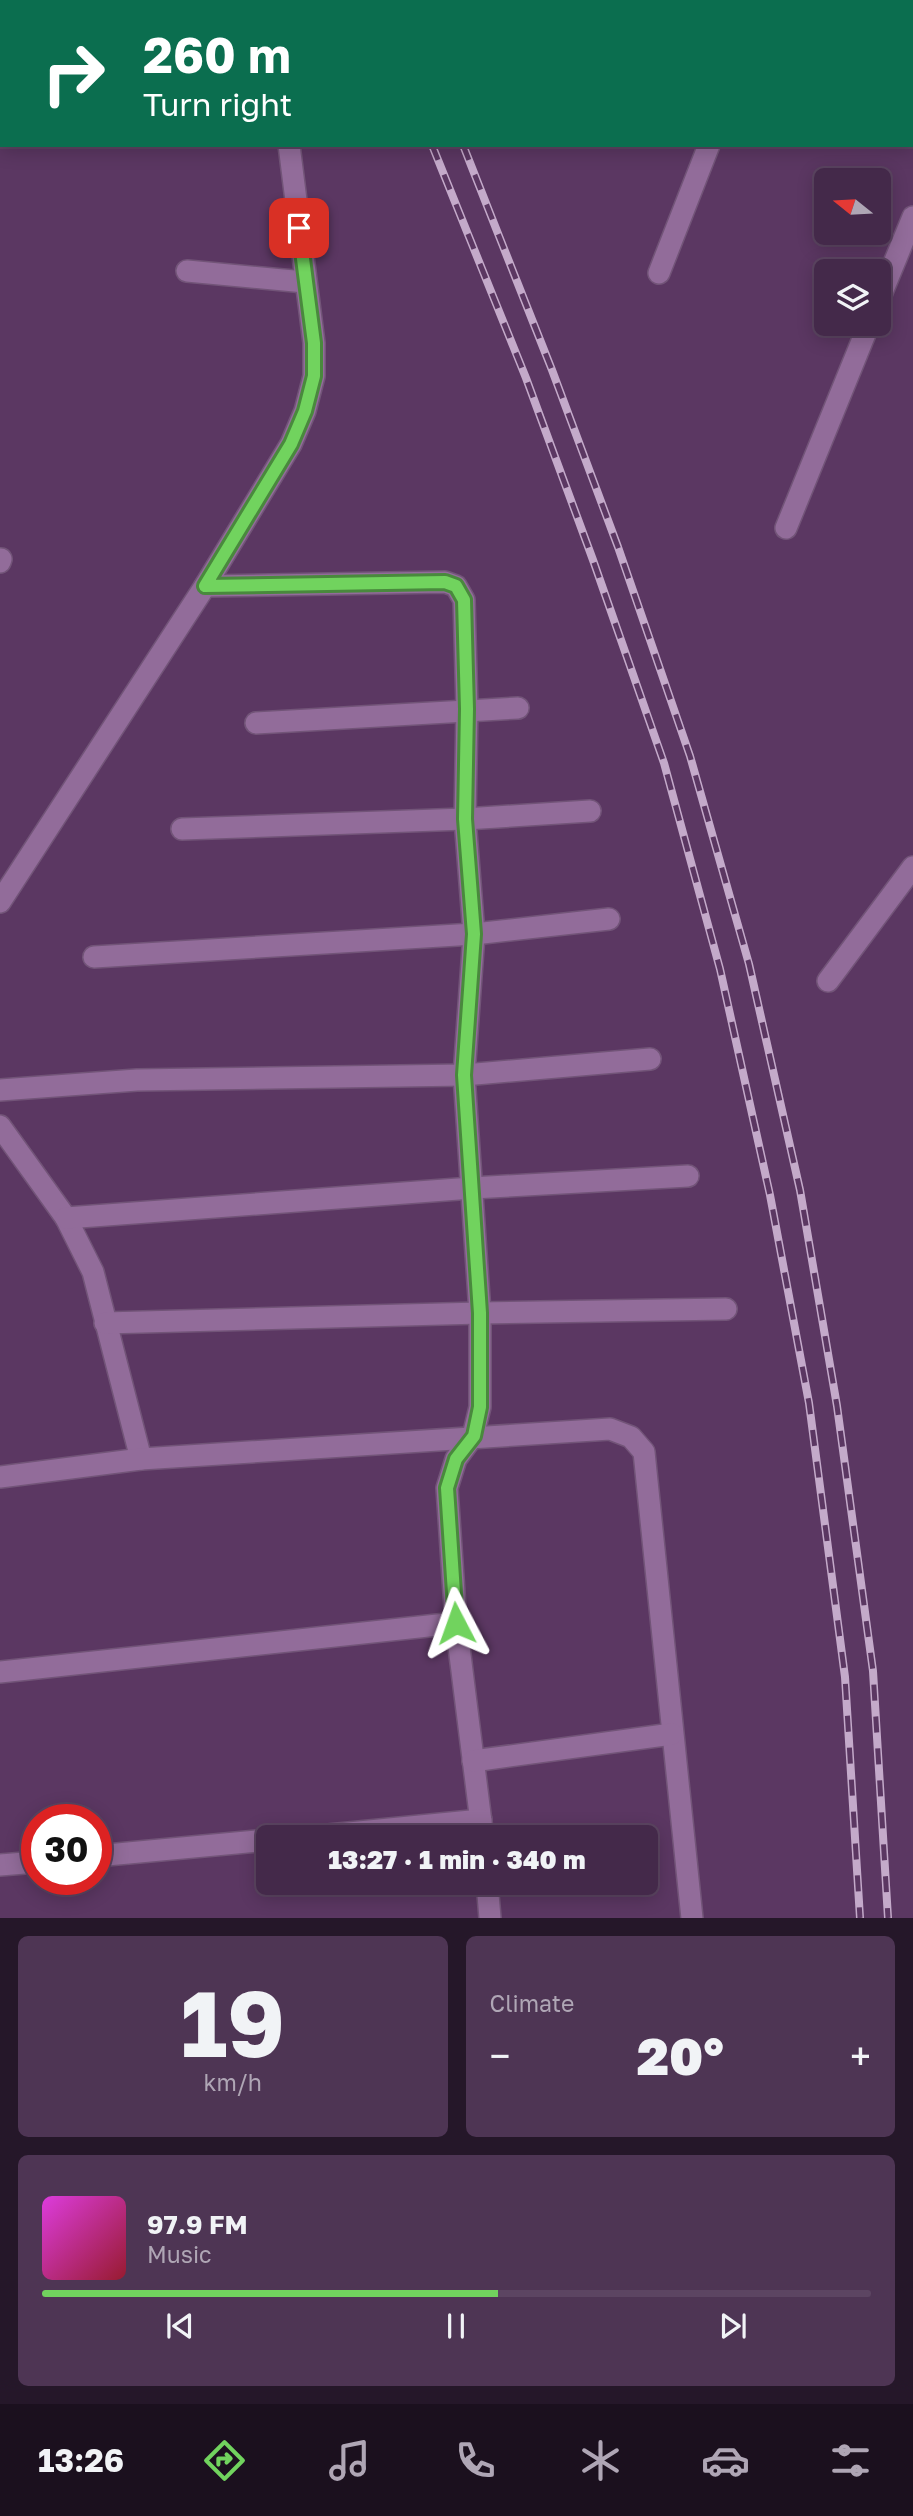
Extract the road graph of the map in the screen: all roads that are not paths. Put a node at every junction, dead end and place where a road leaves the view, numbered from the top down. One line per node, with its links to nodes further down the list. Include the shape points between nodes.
1 (289, 147): 7 (street)
2 (708, 147): 6 (street)
3 (913, 217): 4 (street)
4 (891, 270)
5 (187, 271): 7 (street)
6 (659, 272)
7 (305, 282): 10 (street, via 314,376 305,411 291,444)
8 (865, 336): 9 (street)
9 (786, 528)
10 (205, 586): 12 (street, via 445,582 456,586 464,600); 18 (street)
11 (518, 708): 12 (street)
12 (467, 709): 13 (street); 15 (street)
13 (256, 723)
14 (590, 811): 15 (street)
15 (465, 819): 16 (street); 20 (street)
16 (181, 829)
17 (913, 867): 22 (street)
18 (0, 902)
19 (608, 919): 20 (street)
20 (474, 934): 21 (street); 24 (street)
21 (94, 957)
22 (828, 981)
23 (650, 1059): 24 (street)
24 (464, 1075): 25 (street, via 137,1080); 28 (street)
25 (0, 1090)
26 (0, 1126): 29 (street)
27 (688, 1176): 28 (street)
28 (472, 1188): 29 (street); 31 (street)
29 (66, 1218): 32 (street, via 93,1272)
30 (726, 1309): 31 (street)
31 (480, 1313): 32 (street); 33 (street, via 480,1407)
32 (105, 1323): 34 (street)
33 (474, 1436): 34 (street); 36 (street, via 456,1459 447,1488); 38 (street, via 610,1429 631,1437 645,1452)
34 (141, 1459): 35 (street)
35 (0, 1478)
36 (456, 1623): 37 (street); 39 (street)
37 (0, 1672)
38 (672, 1734): 39 (street); 47 (street)
39 (472, 1761): 40 (street)
40 (481, 1825)
41 (256, 1841): 42 (street)
42 (112, 1855)
43 (21, 1863): 44 (street)
44 (0, 1865)
45 (488, 1895): 46 (street)
46 (490, 1917)
47 (692, 1917)

